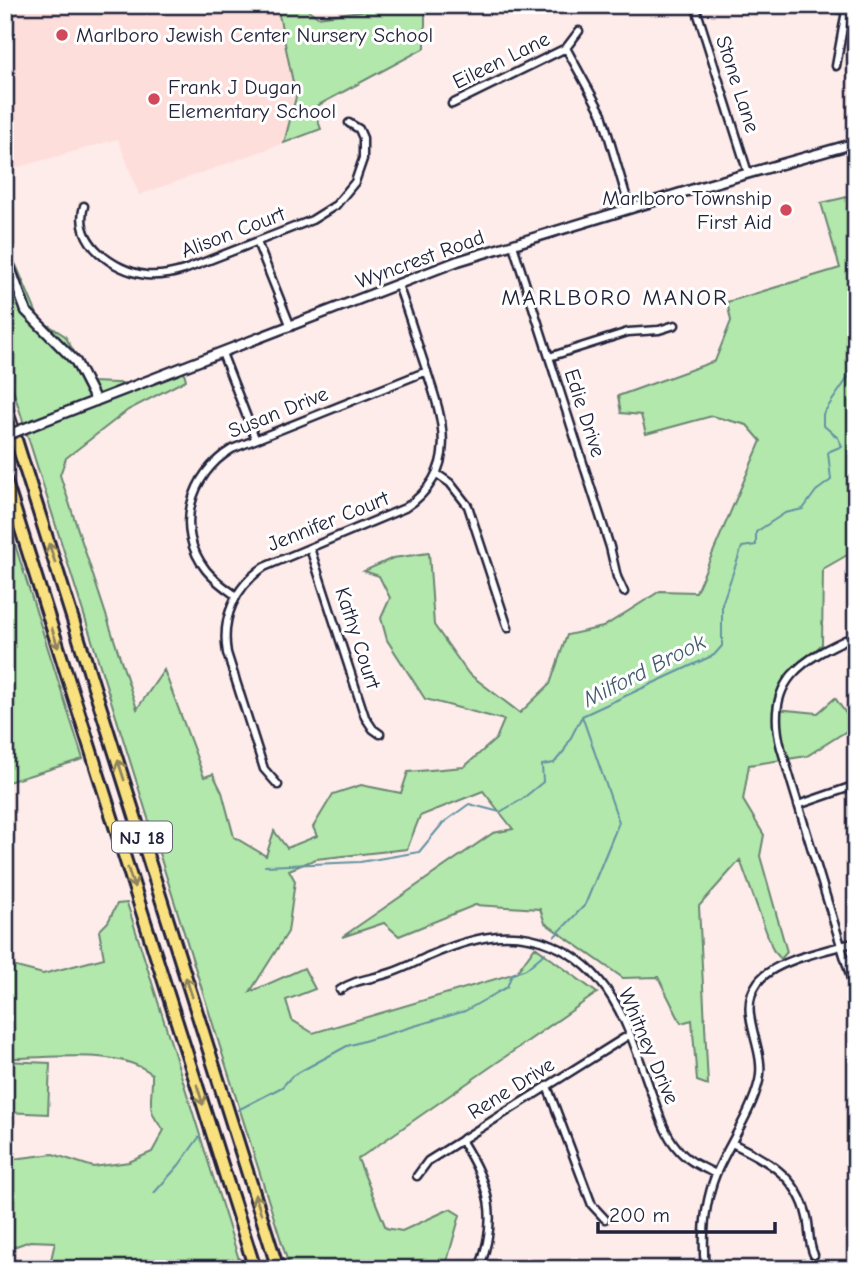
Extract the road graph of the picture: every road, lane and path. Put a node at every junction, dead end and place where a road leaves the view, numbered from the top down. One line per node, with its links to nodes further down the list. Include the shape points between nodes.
1 (695, 5): 11 (street, Stone Lane)
2 (815, 5): 3 (street)
3 (846, 10): 4 (street); 7 (street)
4 (856, 12)
5 (579, 31): 6 (street)
6 (566, 48): 8 (street, Eileen Lane); 13 (street, via 602,114)
7 (836, 66)
8 (452, 104)
9 (349, 122): 14 (street, Alison Court, via 364,142 360,170 348,192 323,215)
10 (856, 143): 11 (street, Wyncrest Road)
11 (748, 173): 13 (street, Wyncrest Road)
12 (84, 206): 14 (street, Alison Court, via 81,224 92,245 111,262 136,273 174,273)
13 (630, 209): 15 (street, Wyncrest Road)
14 (257, 242): 19 (street)
15 (513, 245): 17 (street, Wyncrest Road); 21 (street, Edie Drive)
16 (5, 254): 23 (street, via 26,311 76,362)
17 (398, 285): 19 (street, Wyncrest Road); 22 (street, Jennifer Court)
18 (675, 325): 21 (street, via 628,332)
19 (291, 327): 20 (street, Wyncrest Road)
20 (222, 353): 23 (street, Wyncrest Road); 26 (street)
21 (549, 357): 30 (street, Edie Drive)
22 (427, 371): 26 (street, Susan Drive); 27 (street, Jennifer Court, via 443,428)
23 (96, 401): 25 (street, Wyncrest Road, bridge)
24 (5, 405): 51 (highway, NJ 18, one-way to 24)
25 (5, 436)
26 (256, 438): 31 (street, Susan Drive, via 211,465 196,487 189,512 190,536 199,559 212,577)
27 (437, 474): 29 (street, Jennifer Court, via 405,508); 32 (street, via 458,491 471,513)
28 (5, 480): 50 (highway, NJ 18, one-way to 50)
29 (310, 548): 31 (street, Jennifer Court, via 264,567); 34 (street, Kathy Court, via 365,717)
30 (624, 592)
31 (235, 595): 35 (street, via 226,625 227,653 264,769)
32 (509, 628)
33 (856, 635): 37 (street, via 806,660 782,691 777,730)
34 (380, 734)
35 (278, 785)
36 (856, 785): 37 (street)
37 (798, 804): 39 (street)
38 (856, 942): 39 (street)
39 (841, 947): 41 (street); 45 (street, via 774,968 753,989 749,1014 760,1076)
40 (340, 990): 42 (street, Whitney Drive, via 463,942 515,936 555,946 592,971 613,998)
41 (856, 995)
42 (629, 1035): 43 (street, Rene Drive); 46 (street, Whitney Drive, via 670,1139 687,1158)
43 (547, 1086): 44 (street, Rene Drive); 48 (street, via 592,1205)
44 (461, 1140): 47 (street, Rene Drive, via 428,1161); 52 (street, via 482,1176 489,1202 489,1237)
45 (732, 1143): 46 (street); 49 (street, via 776,1167 792,1184 807,1215)
46 (716, 1174): 53 (street, via 705,1217)
47 (417, 1176)
48 (605, 1219)
49 (814, 1255)
50 (254, 1269)
51 (278, 1269)
52 (479, 1269)
53 (705, 1269)

